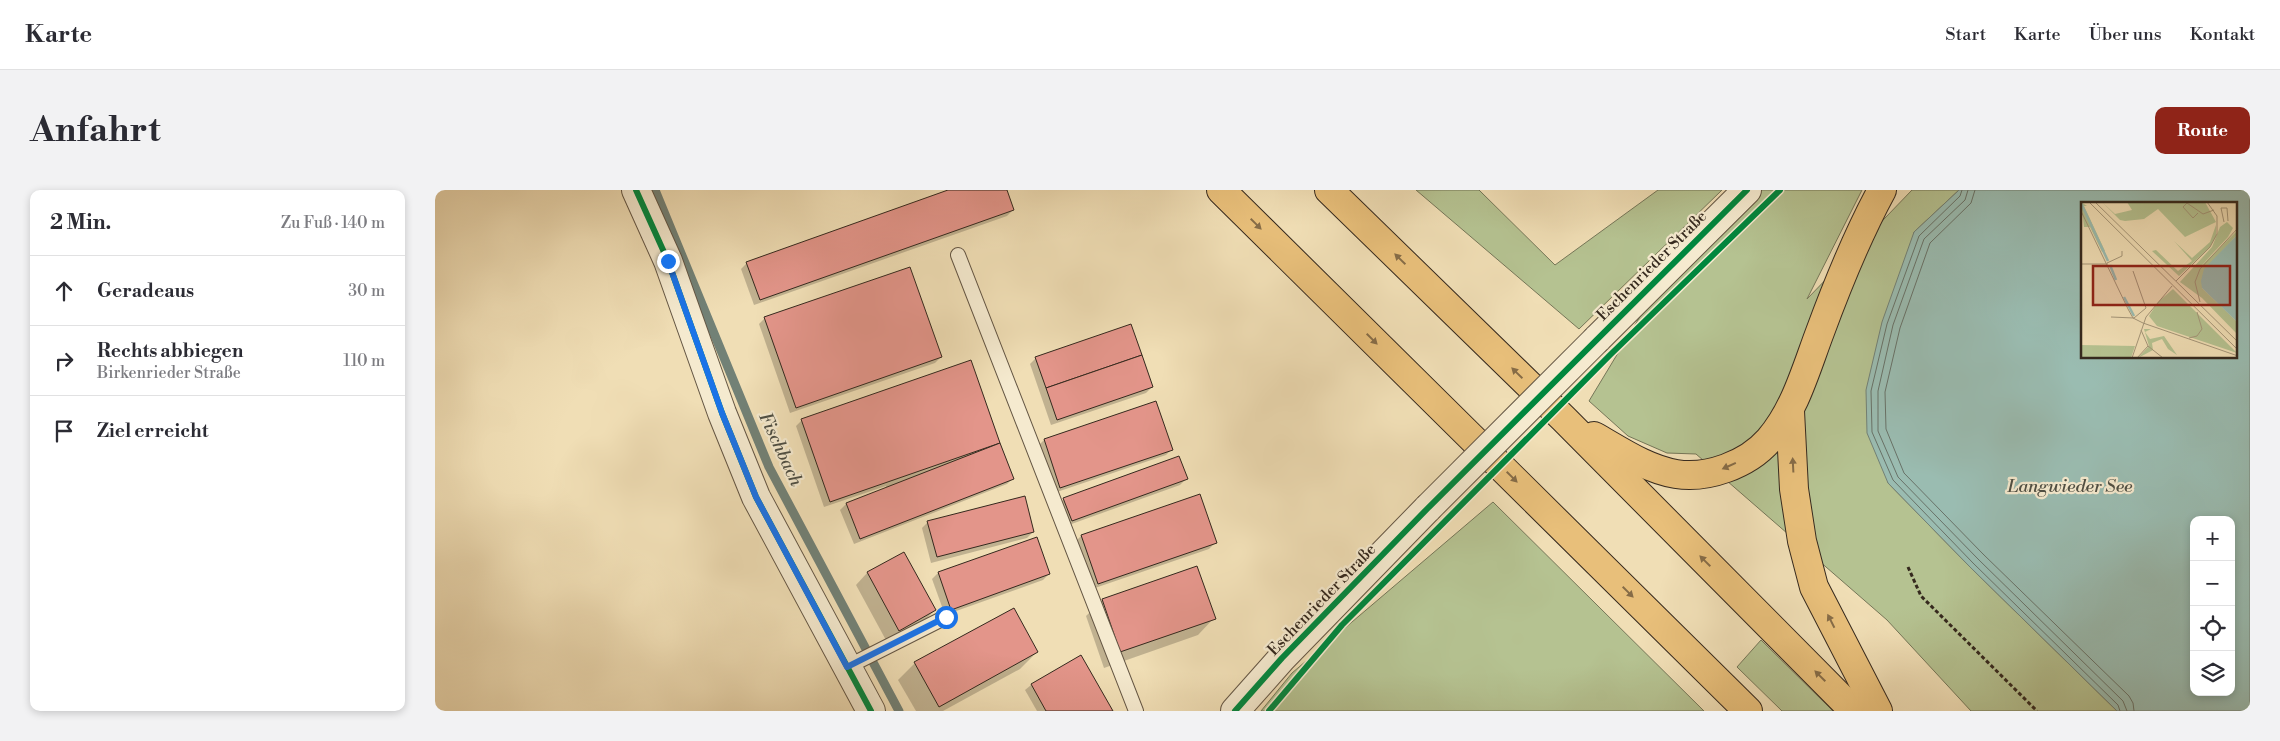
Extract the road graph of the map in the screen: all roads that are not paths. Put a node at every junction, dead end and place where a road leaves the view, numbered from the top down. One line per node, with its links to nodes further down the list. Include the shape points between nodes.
1 (636, 190): 10 (street, via 668,261 722,413 756,497)
2 (1221, 190): 14 (highway, one-way to 14)
3 (1329, 190): 8 (highway, one-way to 3)
4 (1747, 190): 13 (street, Eschenrieder Straße, bridge, via 1428,508 1281,658)
5 (1882, 190): 7 (highway, via 1860,230)
6 (957, 255): 12 (lane)
7 (1790, 411): 8 (highway, one-way to 8, via 1768,442 1745,459 1714,473 1676,474 1639,461); 16 (highway, one-way to 7, via 1814,587 1802,541 1794,489)
8 (1564, 419): 15 (highway, one-way to 8)
9 (946, 617): 10 (lane)
10 (850, 665): 11 (street)
11 (871, 711)
12 (1136, 711)
13 (1235, 711)
14 (1748, 711)
15 (1855, 711)
16 (1877, 711)

